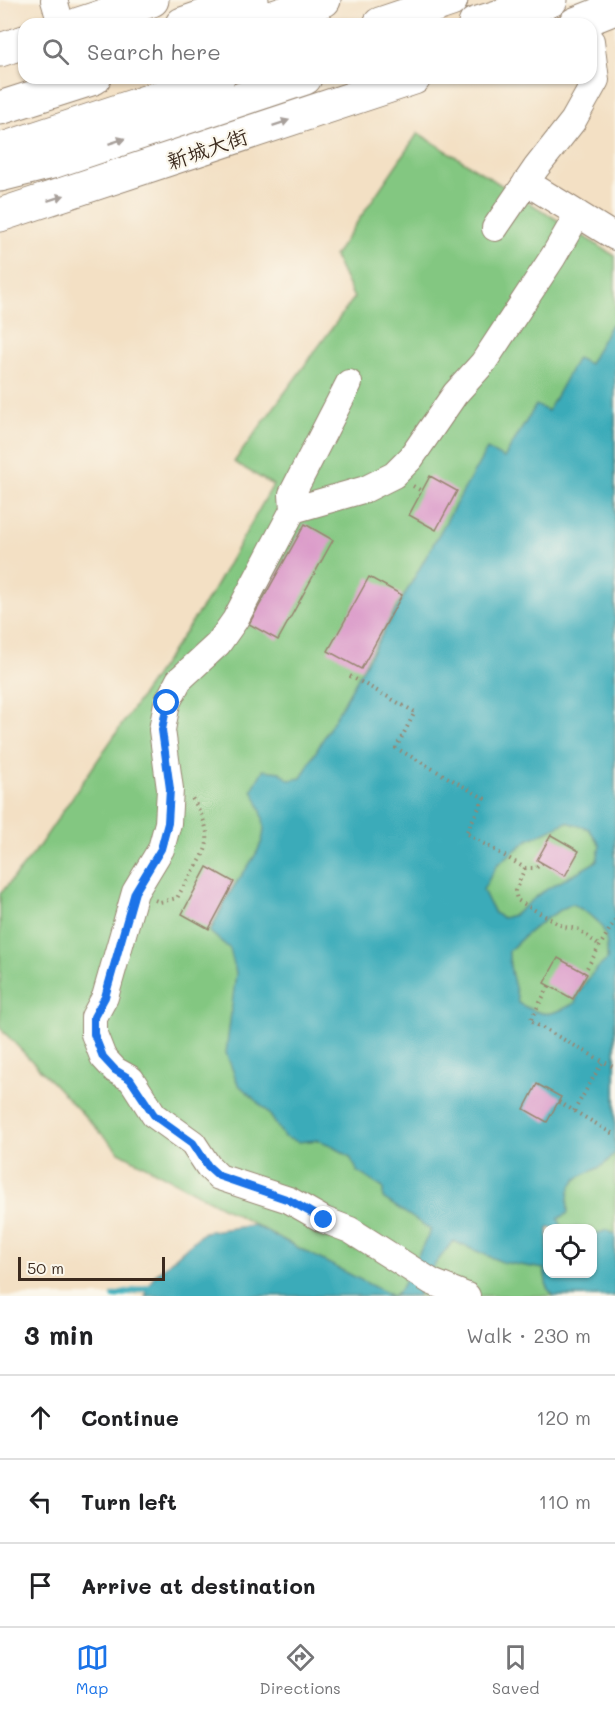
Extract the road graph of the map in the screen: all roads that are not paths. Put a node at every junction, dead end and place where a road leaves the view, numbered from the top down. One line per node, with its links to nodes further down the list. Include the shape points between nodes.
1 (54, 0): 7 (street)
2 (152, 0): 8 (main road)
3 (252, 0): 9 (main road)
4 (324, 0): 10 (main road)
5 (451, 0): 11 (main road)
6 (551, 0): 12 (main road)
7 (59, 18)
8 (97, 18)
9 (200, 18)
10 (271, 18)
11 (398, 18)
12 (494, 18)
13 (18, 44): 14 (main road)
14 (0, 50)
15 (18, 81): 21 (main road)
16 (75, 84): 22 (main road)
17 (201, 84): 23 (main road)
18 (287, 84): 24 (main road, one-way to 18, via 52,162)
19 (396, 84): 27 (main road, 新城大街, one-way to 19)
20 (594, 84): 25 (street, via 573,121)
21 (0, 88)
22 (0, 108)
23 (0, 150)
24 (0, 175)
25 (526, 182): 26 (street); 28 (street)
26 (578, 214): 29 (street); 31 (street, via 483,363 455,394 411,458 394,475 366,489)
27 (0, 215)
28 (495, 228)
29 (615, 237)
30 (349, 383): 31 (street, via 292,494)
31 (293, 510): 32 (street, via 235,620 218,644 179,680 167,703 162,730 170,789 168,823 161,849 135,892 109,987 94,1017 94,1034 103,1057 130,1079 154,1115 193,1143 219,1176 289,1200 350,1230 432,1282)
32 (467, 1296)

